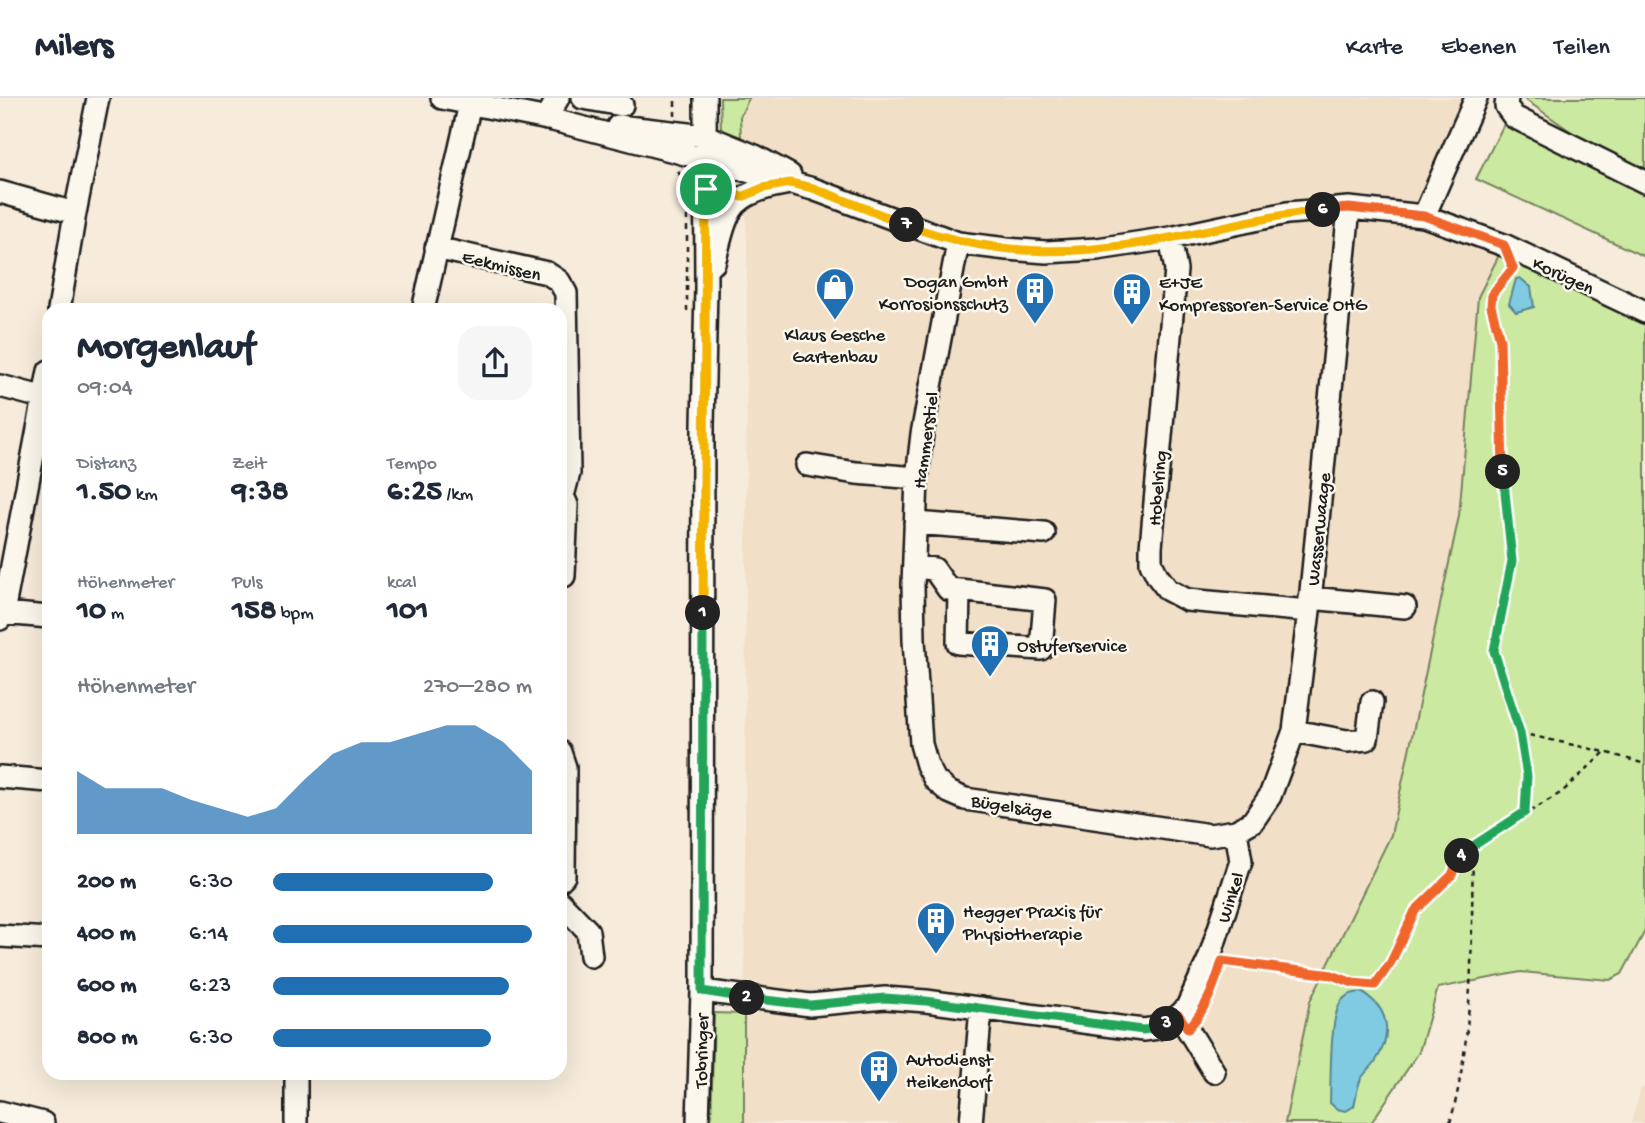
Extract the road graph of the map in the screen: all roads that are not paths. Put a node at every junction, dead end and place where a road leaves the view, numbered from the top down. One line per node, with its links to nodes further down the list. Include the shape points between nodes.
1 (98, 98): 18 (street)
2 (442, 98): 8 (street)
3 (558, 98): 10 (street)
4 (583, 98): 9 (street)
5 (705, 98): 11 (street, Tobringer)
6 (1476, 98): 19 (street)
7 (1507, 98): 13 (street, via 1506,106 1514,117)
8 (470, 104): 10 (street); 22 (street)
9 (622, 105)
10 (550, 120): 11 (street); 12 (street, Korügen)
11 (706, 136): 12 (street, Tobringer); 15 (street)
12 (706, 160): 14 (street, Korügen); 23 (street, Tobringer, via 696,189)
13 (1645, 182)
14 (790, 183): 15 (street, Korügen); 23 (street, via 742,197 726,217)
15 (813, 188): 21 (street, Korügen)
16 (0, 192): 18 (street)
17 (1349, 208): 19 (street, Korügen); 20 (street, Korügen, via 1287,213); 39 (street, Wasserwaage)
18 (75, 213): 24 (street)
19 (1424, 216): 27 (street, Korügen, via 1504,245)
20 (1170, 238): 21 (street, Korügen, via 1046,252); 39 (street, Hobelring, via 1176,270 1152,563 1168,590 1187,600)
21 (958, 243): 33 (street, Hammerstiel)
22 (436, 248): 25 (street); 26 (street, Eekmissen, via 547,273 559,281)
23 (706, 288): 53 (street, Tobringer)
24 (60, 303)
25 (424, 303)
26 (566, 303)
27 (1645, 312)
28 (567, 353): 34 (street, Eekmissen)
29 (0, 386): 30 (street)
30 (42, 397)
31 (42, 413): 41 (street)
32 (807, 465): 33 (street)
33 (917, 478): 35 (street, Hammerstiel)
34 (567, 480)
35 (915, 523): 36 (street); 37 (street, Hammerstiel)
36 (1044, 533)
37 (914, 567): 38 (street, via 934,569 948,589); 43 (street, Hammerstiel)
38 (959, 590): 38 (street, via 1045,600 1041,649 958,643)
39 (1310, 605): 40 (street, Hobelring); 45 (street, Wasserwaage)
40 (1405, 607)
41 (2, 616): 42 (street)
42 (42, 617)
43 (914, 640): 48 (street, Bügelsäge, via 921,744 935,780 949,792 965,799 1210,835)
44 (1372, 702): 45 (street, via 1367,739 1348,741)
45 (1294, 731): 48 (street, Wasserwaage, via 1270,796 1253,821)
46 (0, 777): 47 (street)
47 (42, 780)
48 (1236, 831): 55 (street, Winkel, via 1241,861 1209,959)
49 (567, 909): 52 (street, via 588,931)
50 (0, 936): 51 (street)
51 (42, 939)
52 (591, 956)
53 (702, 991): 54 (street, via 789,1004 885,998); 61 (street, Tobringer)
54 (981, 1008): 55 (street, via 1143,1030 1158,1028); 62 (street)
55 (1179, 1015): 56 (street)
56 (1214, 1072)
57 (296, 1080): 60 (street)
58 (0, 1112): 59 (street)
59 (43, 1123)
60 (296, 1123)
61 (698, 1123)
62 (971, 1123)

